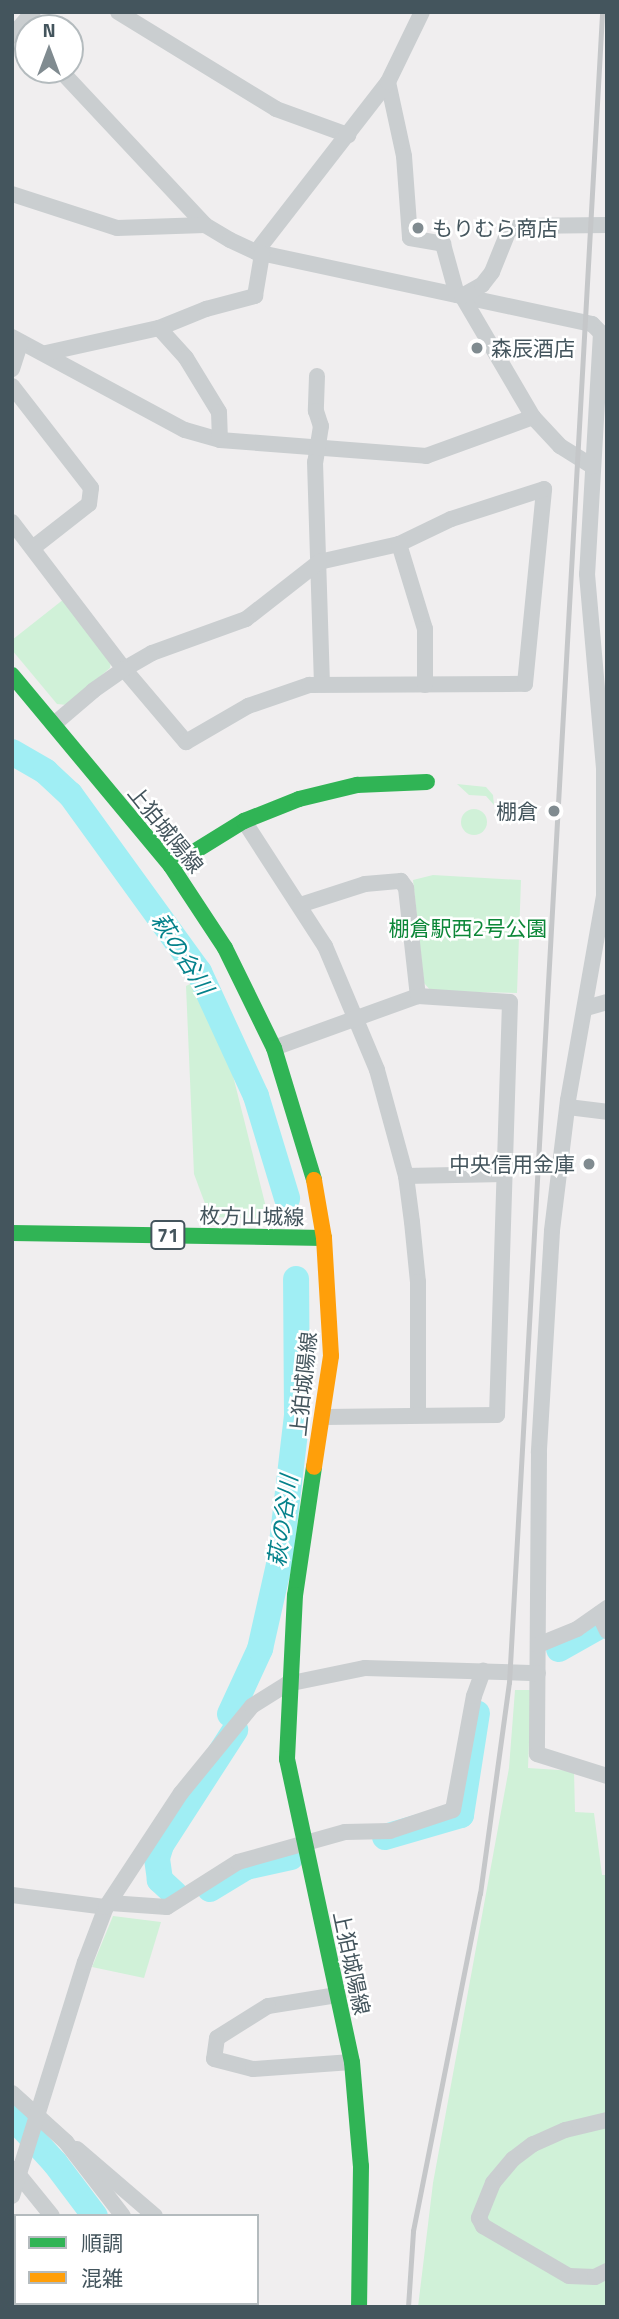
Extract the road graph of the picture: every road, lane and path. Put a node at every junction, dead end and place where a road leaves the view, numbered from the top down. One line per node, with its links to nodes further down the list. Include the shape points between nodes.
1 (118, 12): 5 (street, via 276,108)
2 (422, 12): 3 (street)
3 (388, 82): 5 (street); 10 (street, via 404,156 410,238 443,244)
4 (73, 84): 7 (street)
5 (348, 135): 9 (street)
6 (12, 194): 7 (street, via 117,228)
7 (205, 225): 9 (street)
8 (607, 225): 10 (street, via 509,230 482,285)
9 (259, 253): 10 (street); 11 (street, via 255,296)
10 (459, 295): 13 (street, via 592,324 601,333); 18 (street)
11 (159, 328): 14 (street); 19 (street, via 186,358 219,412)
12 (17, 340): 14 (street); 15 (street)
13 (603, 349): 21 (street)
14 (46, 353): 19 (street, via 185,430)
15 (12, 369)
16 (317, 376): 20 (street)
17 (12, 386): 26 (street, via 91,488 89,504)
18 (533, 416): 20 (street, via 426,456); 21 (street, via 560,446)
19 (220, 440): 20 (street)
20 (319, 450): 27 (street, via 315,462)
21 (597, 459): 23 (street)
22 (607, 489): 23 (street)
23 (590, 493): 39 (street, via 587,574 604,770 604,875 598,949)
24 (12, 522): 26 (street)
25 (399, 544): 27 (street); 31 (street, via 425,629); 31 (street, via 451,519 544,489 525,684)
26 (34, 547): 28 (street)
27 (319, 562): 28 (street, via 246,619 152,653); 30 (street)
28 (124, 669): 30 (street, via 186,742 248,706); 32 (street)
29 (12, 675): 32 (main road, 上狛城陽線)
30 (322, 684): 31 (street)
31 (425, 685)
32 (53, 725): 35 (main road, 上狛城陽線)
33 (427, 782): 34 (main road, via 338,789)
34 (244, 821): 35 (main road); 36 (street)
35 (171, 866): 41 (main road, 上狛城陽線, via 237,969)
36 (300, 905): 37 (street, via 365,884 401,881 406,888); 40 (street, via 326,946)
37 (418, 996): 40 (street); 44 (street, via 510,1002)
38 (607, 1002): 39 (street)
39 (586, 1007): 42 (street)
40 (357, 1018): 41 (street); 45 (street, via 377,1070)
41 (274, 1048): 47 (main road, 上狛城陽線, via 311,1165)
42 (568, 1107): 43 (street); 51 (street, via 552,1231 539,1453)
43 (607, 1112)
44 (505, 1174): 45 (street); 48 (street, via 497,1415)
45 (406, 1176): 48 (street, via 418,1282)
46 (12, 1233): 47 (main road, 枚方山城線 / 71)
47 (324, 1238): 49 (main road, 上狛城陽線, via 331,1356)
48 (418, 1415): 49 (street)
49 (324, 1417): 54 (main road, 上狛城陽線, via 295,1595)
50 (604, 1620): 51 (street)
51 (538, 1645): 53 (street)
52 (483, 1671): 53 (street); 54 (street, via 365,1668); 56 (street, via 474,1696 453,1810 390,1831 345,1832)
53 (538, 1673): 55 (street, via 537,1754)
54 (287, 1684): 56 (main road, 上狛城陽線, via 287,1759); 58 (street, via 252,1706 212,1751)
55 (607, 1776)
56 (304, 1842): 58 (street, via 238,1862 167,1907); 59 (main road, 上狛城陽線)
57 (12, 1895): 58 (street)
58 (108, 1905): 62 (street)
59 (337, 1995): 60 (main road, 上狛城陽線); 60 (street, via 268,2006 217,2038 214,2059 253,2069)
60 (352, 2062): 71 (main road, 上狛城陽線, via 361,2166)
61 (13, 2092): 62 (street)
62 (36, 2116): 64 (street); 65 (street)
63 (607, 2120): 70 (street, via 565,2130 523,2151 493,2183 479,2218 483,2226 569,2276 595,2277)
64 (66, 2142): 68 (street); 69 (street)
65 (18, 2169): 66 (street); 67 (street)
66 (12, 2196)
67 (51, 2214)
68 (121, 2214)
69 (153, 2214)
70 (607, 2271)
71 (359, 2307)

